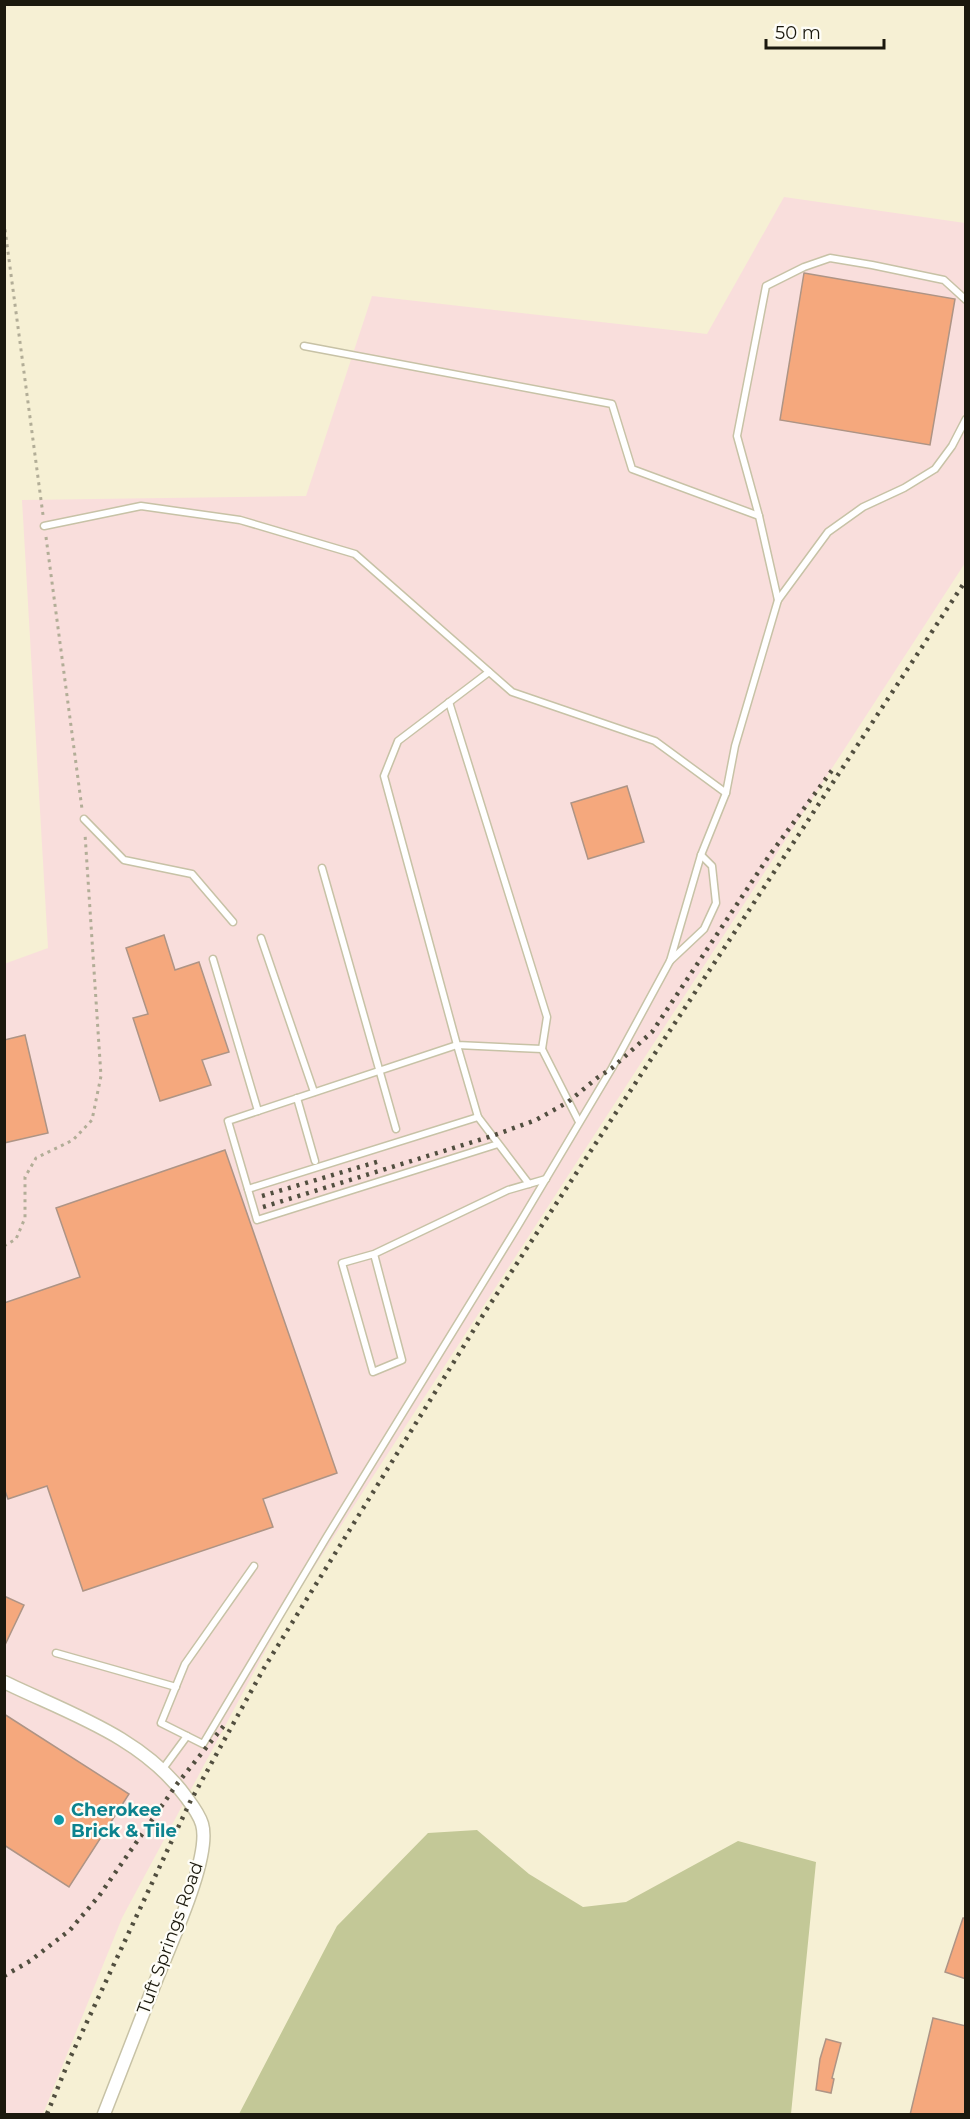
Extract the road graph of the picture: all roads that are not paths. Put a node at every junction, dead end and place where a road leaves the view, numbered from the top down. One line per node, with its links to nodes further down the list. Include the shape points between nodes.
1 (966, 300): 4 (lane, via 944,280 830,258 766,286 737,436)
2 (304, 346): 4 (lane, via 612,404 632,469)
3 (966, 419): 6 (lane, via 935,469 863,507 828,532)
4 (759, 516): 6 (lane)
5 (44, 526): 7 (lane, via 141,506 240,520 355,554)
6 (778, 600): 9 (lane, via 735,746)
7 (489, 672): 8 (lane); 9 (lane, via 512,692 655,741)
8 (449, 702): 17 (lane, via 398,741 384,776); 18 (lane, via 547,1017)
9 (726, 793): 11 (lane)
10 (84, 819): 13 (lane, via 124,860 192,874)
11 (701, 855): 16 (lane); 16 (lane, via 712,866 716,903 704,929)
12 (322, 868): 19 (lane)
13 (233, 922)
14 (261, 938): 20 (lane)
15 (213, 959): 22 (lane)
16 (670, 961): 24 (lane)
17 (457, 1045): 18 (lane); 19 (lane); 23 (lane)
18 (542, 1049): 24 (lane)
19 (379, 1071): 20 (lane); 25 (lane)
20 (314, 1092): 21 (lane)
21 (297, 1098): 22 (lane); 27 (lane)
22 (258, 1111): 30 (lane, via 228,1122)
23 (478, 1117): 26 (lane); 30 (lane)
24 (579, 1122): 28 (lane)
25 (396, 1129)
26 (498, 1144): 29 (lane); 30 (lane, via 257,1220)
27 (315, 1161)
28 (546, 1179): 29 (lane); 36 (lane, via 203,1744)
29 (529, 1184): 31 (lane, via 508,1190)
30 (248, 1189)
31 (374, 1254): 31 (lane, via 342,1263 373,1372 402,1360)
32 (254, 1566): 35 (lane, via 185,1664)
33 (56, 1653): 35 (lane)
34 (4, 1682): 37 (street, Tuft Springs Road, via 113,1734 140,1750)
35 (176, 1687): 36 (lane, via 161,1723)
36 (187, 1736): 37 (lane)
37 (162, 1770): 38 (street, Tuft Springs Road, via 193,1806 202,1824 204,1841 187,1901)
38 (104, 2115)

